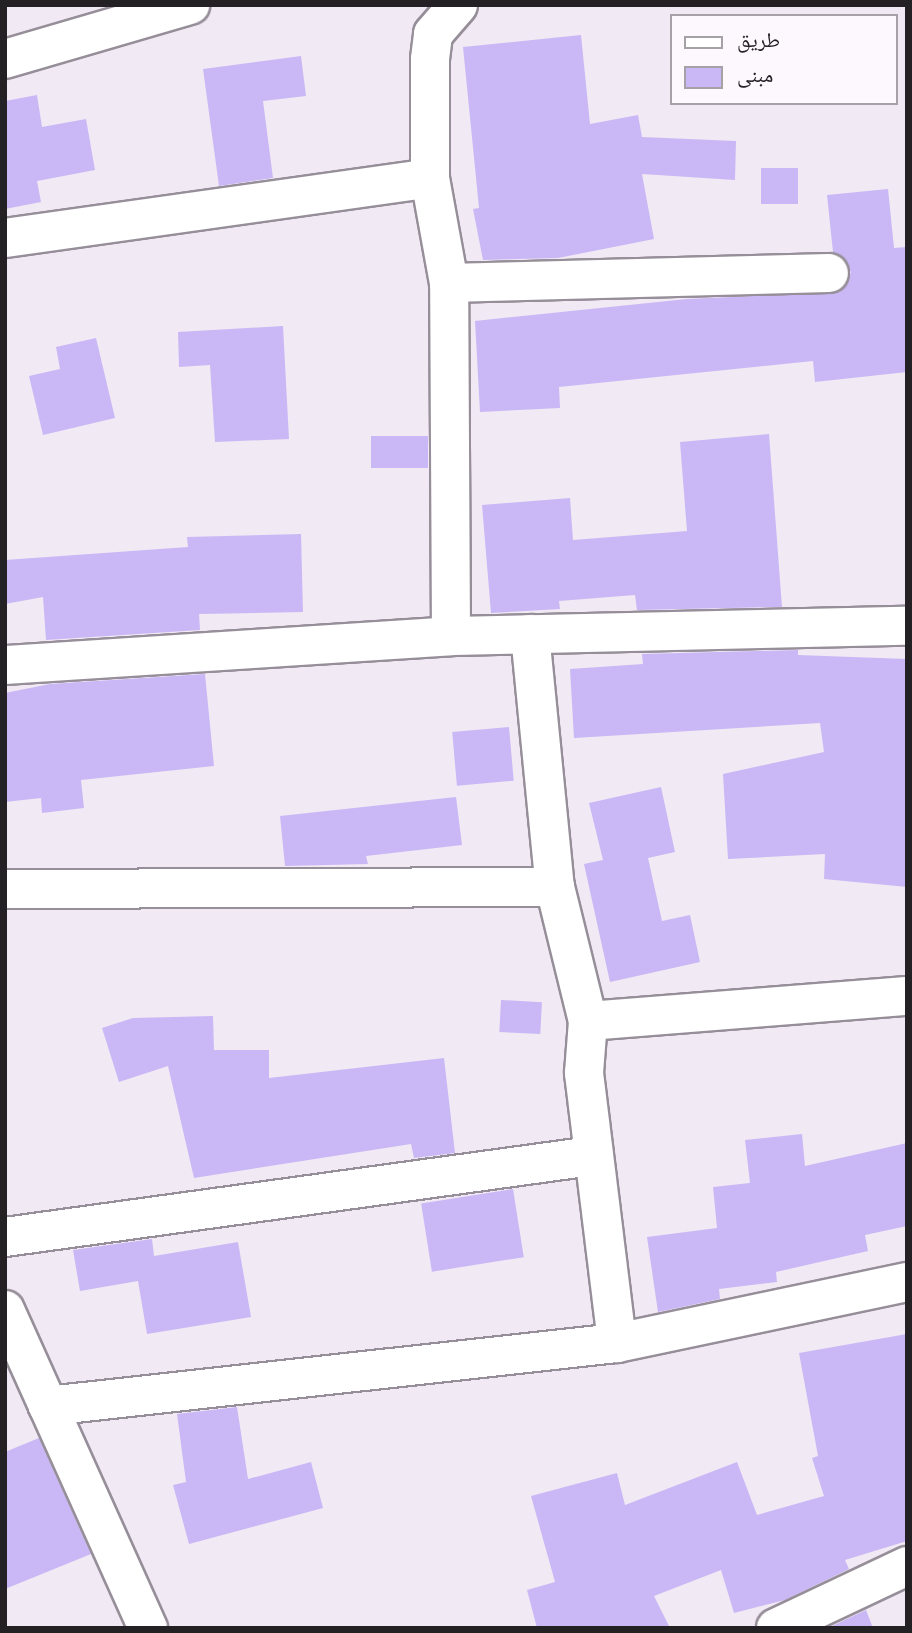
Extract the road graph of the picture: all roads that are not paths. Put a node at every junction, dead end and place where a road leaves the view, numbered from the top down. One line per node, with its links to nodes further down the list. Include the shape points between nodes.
1 (190, 5): 3 (street)
2 (458, 5): 5 (street, via 433,34)
3 (93, 19): 4 (street)
4 (5, 59)
5 (430, 178): 6 (street); 8 (street)
6 (5, 239)
7 (829, 273): 8 (street)
8 (449, 283): 11 (street)
9 (907, 626): 10 (street)
10 (530, 634): 11 (street); 13 (street)
11 (451, 636): 12 (street)
12 (5, 666)
13 (555, 887): 14 (street); 16 (street)
14 (5, 888)
15 (907, 996): 16 (street)
16 (588, 1021): 17 (street, via 584,1073)
17 (592, 1156): 18 (street); 21 (street)
18 (5, 1237)
19 (907, 1282): 21 (street)
20 (5, 1310): 22 (street)
21 (617, 1343): 22 (street)
22 (48, 1406): 24 (street)
23 (907, 1566): 25 (street)
24 (148, 1628)
25 (776, 1628)

